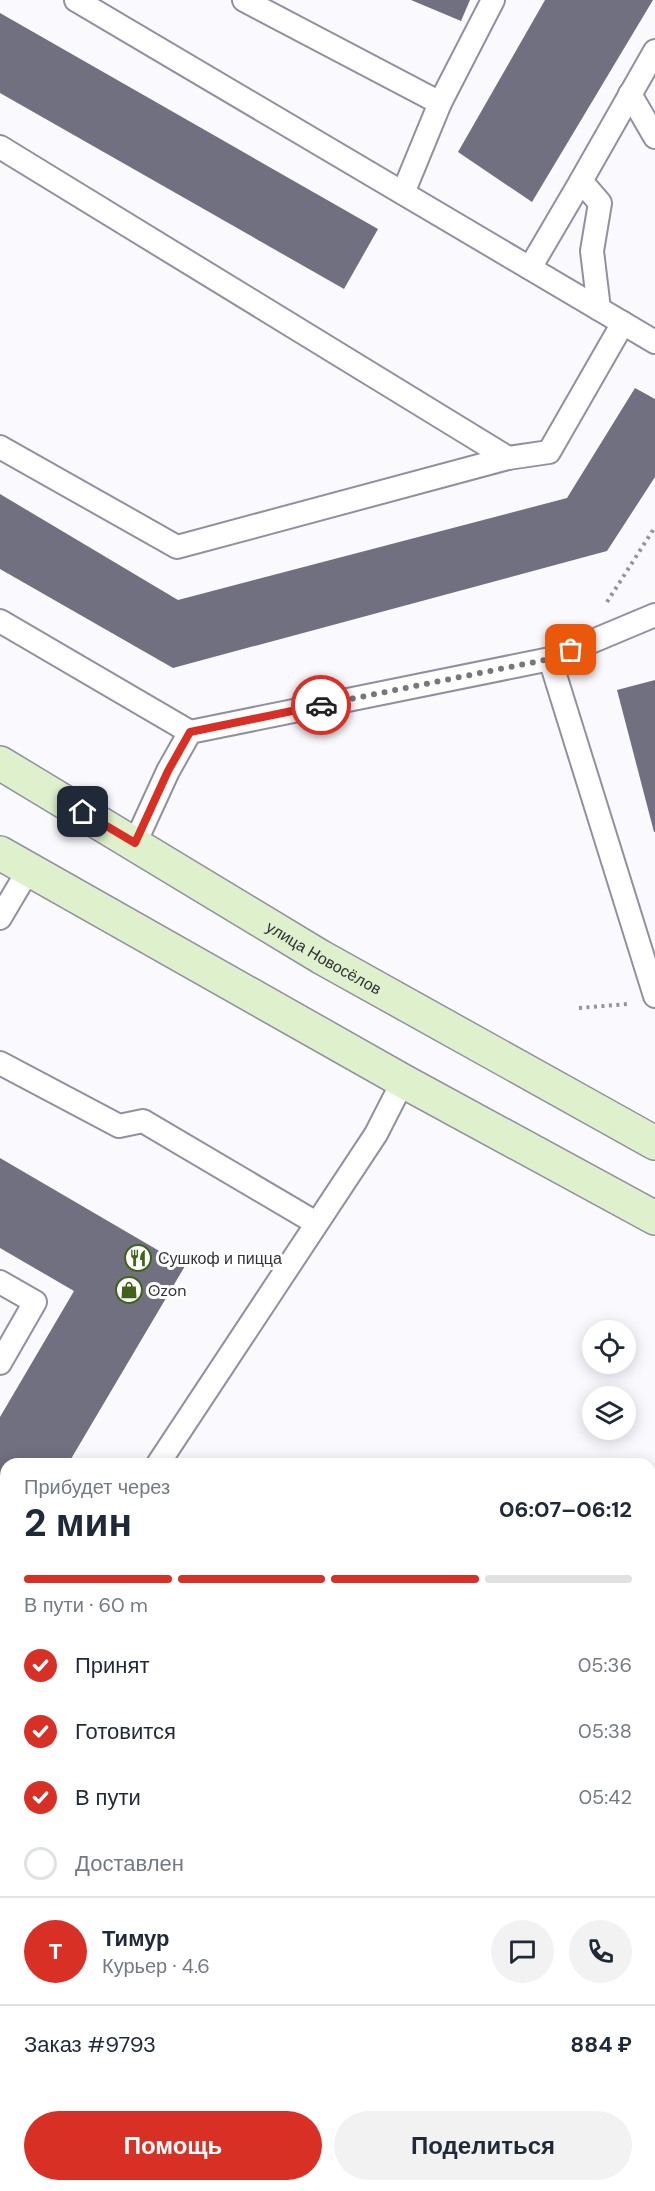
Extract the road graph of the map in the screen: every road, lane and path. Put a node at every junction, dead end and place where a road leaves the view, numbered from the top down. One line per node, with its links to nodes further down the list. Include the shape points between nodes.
1 (76, 0): 10 (lane)
2 (244, 0): 6 (lane)
3 (493, 0): 6 (lane)
4 (655, 51): 5 (lane)
5 (630, 94): 7 (lane); 9 (lane)
6 (440, 103): 10 (lane)
7 (655, 137)
8 (0, 147): 16 (lane)
9 (581, 181): 11 (lane); 12 (lane, via 600,203 592,251)
10 (403, 193): 11 (lane)
11 (530, 268): 12 (lane)
12 (599, 309): 13 (lane)
13 (623, 323): 14 (lane); 16 (lane, via 549,452)
14 (655, 342)
15 (0, 447): 16 (lane, via 177,547)
16 (508, 458)
17 (655, 526): 18 (path)
18 (605, 606)
19 (655, 615): 21 (lane)
20 (0, 621): 22 (lane)
21 (550, 659): 22 (lane); 28 (lane)
22 (190, 732): 24 (lane)
23 (0, 763): 24 (main road, улица Новосёлов)
24 (135, 843): 33 (main road, улица Новосёлов, via 321,957)
25 (0, 853): 26 (main road)
26 (29, 869): 27 (lane); 32 (main road)
27 (0, 918)
28 (655, 996)
29 (633, 1004): 30 (path)
30 (579, 1008)
31 (0, 1063): 35 (lane, via 120,1126 143,1121)
32 (403, 1081): 34 (main road); 35 (lane, via 376,1134)
33 (655, 1143)
34 (655, 1218)
35 (316, 1224): 38 (lane)
36 (0, 1282): 37 (lane, via 35,1302)
37 (0, 1363)
38 (162, 1458)

